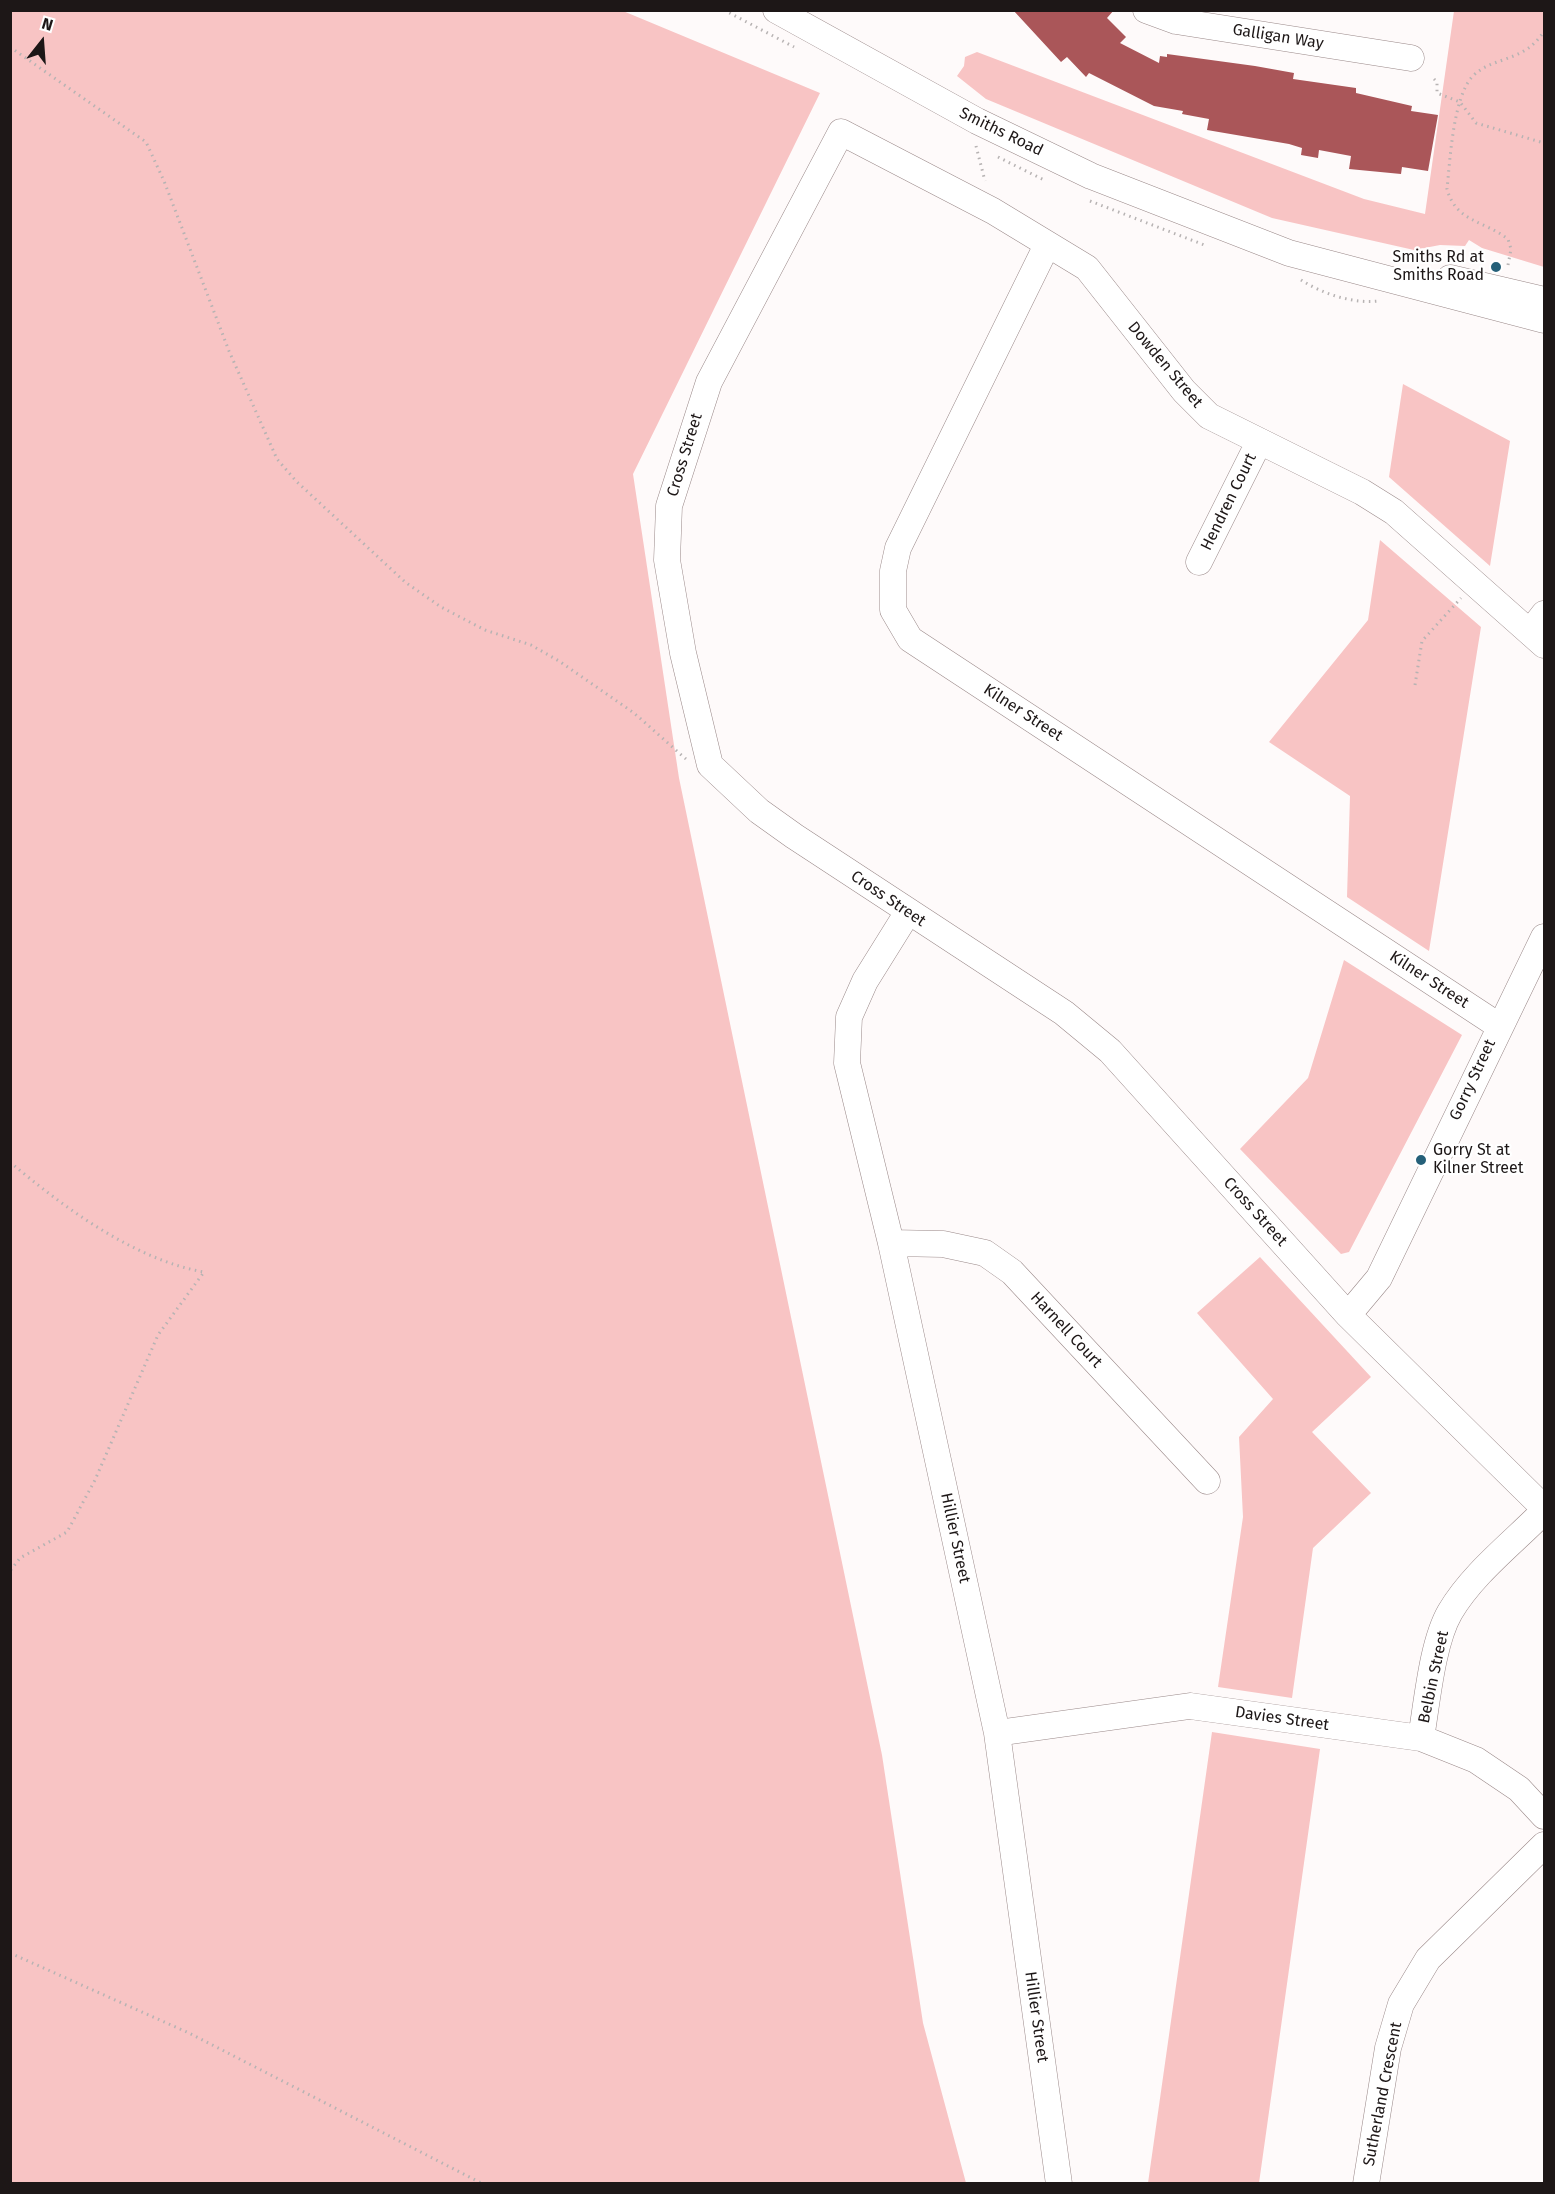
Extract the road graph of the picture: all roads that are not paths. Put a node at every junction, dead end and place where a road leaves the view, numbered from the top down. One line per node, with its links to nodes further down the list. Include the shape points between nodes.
1 (776, 10): 5 (street, Smiths Road, via 987,126 1091,176)
2 (1146, 10): 3 (street, Galligan Way, via 1176,21)
3 (1411, 58)
4 (841, 132): 6 (street, Dowden Street, via 993,211); 12 (street, Cross Street, via 709,382 669,506 667,560 683,653 710,765 759,811)
5 (1236, 232): 7 (street, Smiths Road); 8 (street, Smiths Road, via 1289,253)
6 (1047, 245): 9 (street, Dowden Street, via 1087,268 1184,392 1209,416); 14 (street, Kilner Street, via 898,548 893,571 893,610 910,639)
7 (1545, 300)
8 (1545, 320)
9 (1259, 442): 10 (street, Hendren Court); 11 (street, Dowden Street, via 1362,492 1394,512 1474,583)
10 (1199, 562)
11 (1540, 631)
12 (908, 912): 15 (street, Hillier Street, via 865,981 849,1017 847,1063); 16 (street, Cross Street, via 1064,1013 1110,1051)
13 (1545, 937): 14 (street, Gorry Street)
14 (1499, 1026): 16 (street, Gorry Street, via 1379,1278)
15 (891, 1243): 17 (street, Harnell Court, via 943,1244 985,1253 1012,1272); 19 (street, Hillier Street)
16 (1348, 1315): 18 (street, Cross Street)
17 (1207, 1481)
18 (1545, 1509): 20 (street, Belbin Street, via 1471,1583 1449,1614 1435,1655)
19 (997, 1733): 20 (street, Davies Street, via 1190,1706); 23 (street, Hillier Street)
20 (1421, 1738): 21 (street, Davies Street, via 1476,1760 1519,1789)
21 (1545, 1816)
22 (1545, 1845): 24 (street, Sutherland Crescent, via 1428,1959 1401,2004 1388,2048)
23 (1059, 2184)
24 (1366, 2184)

